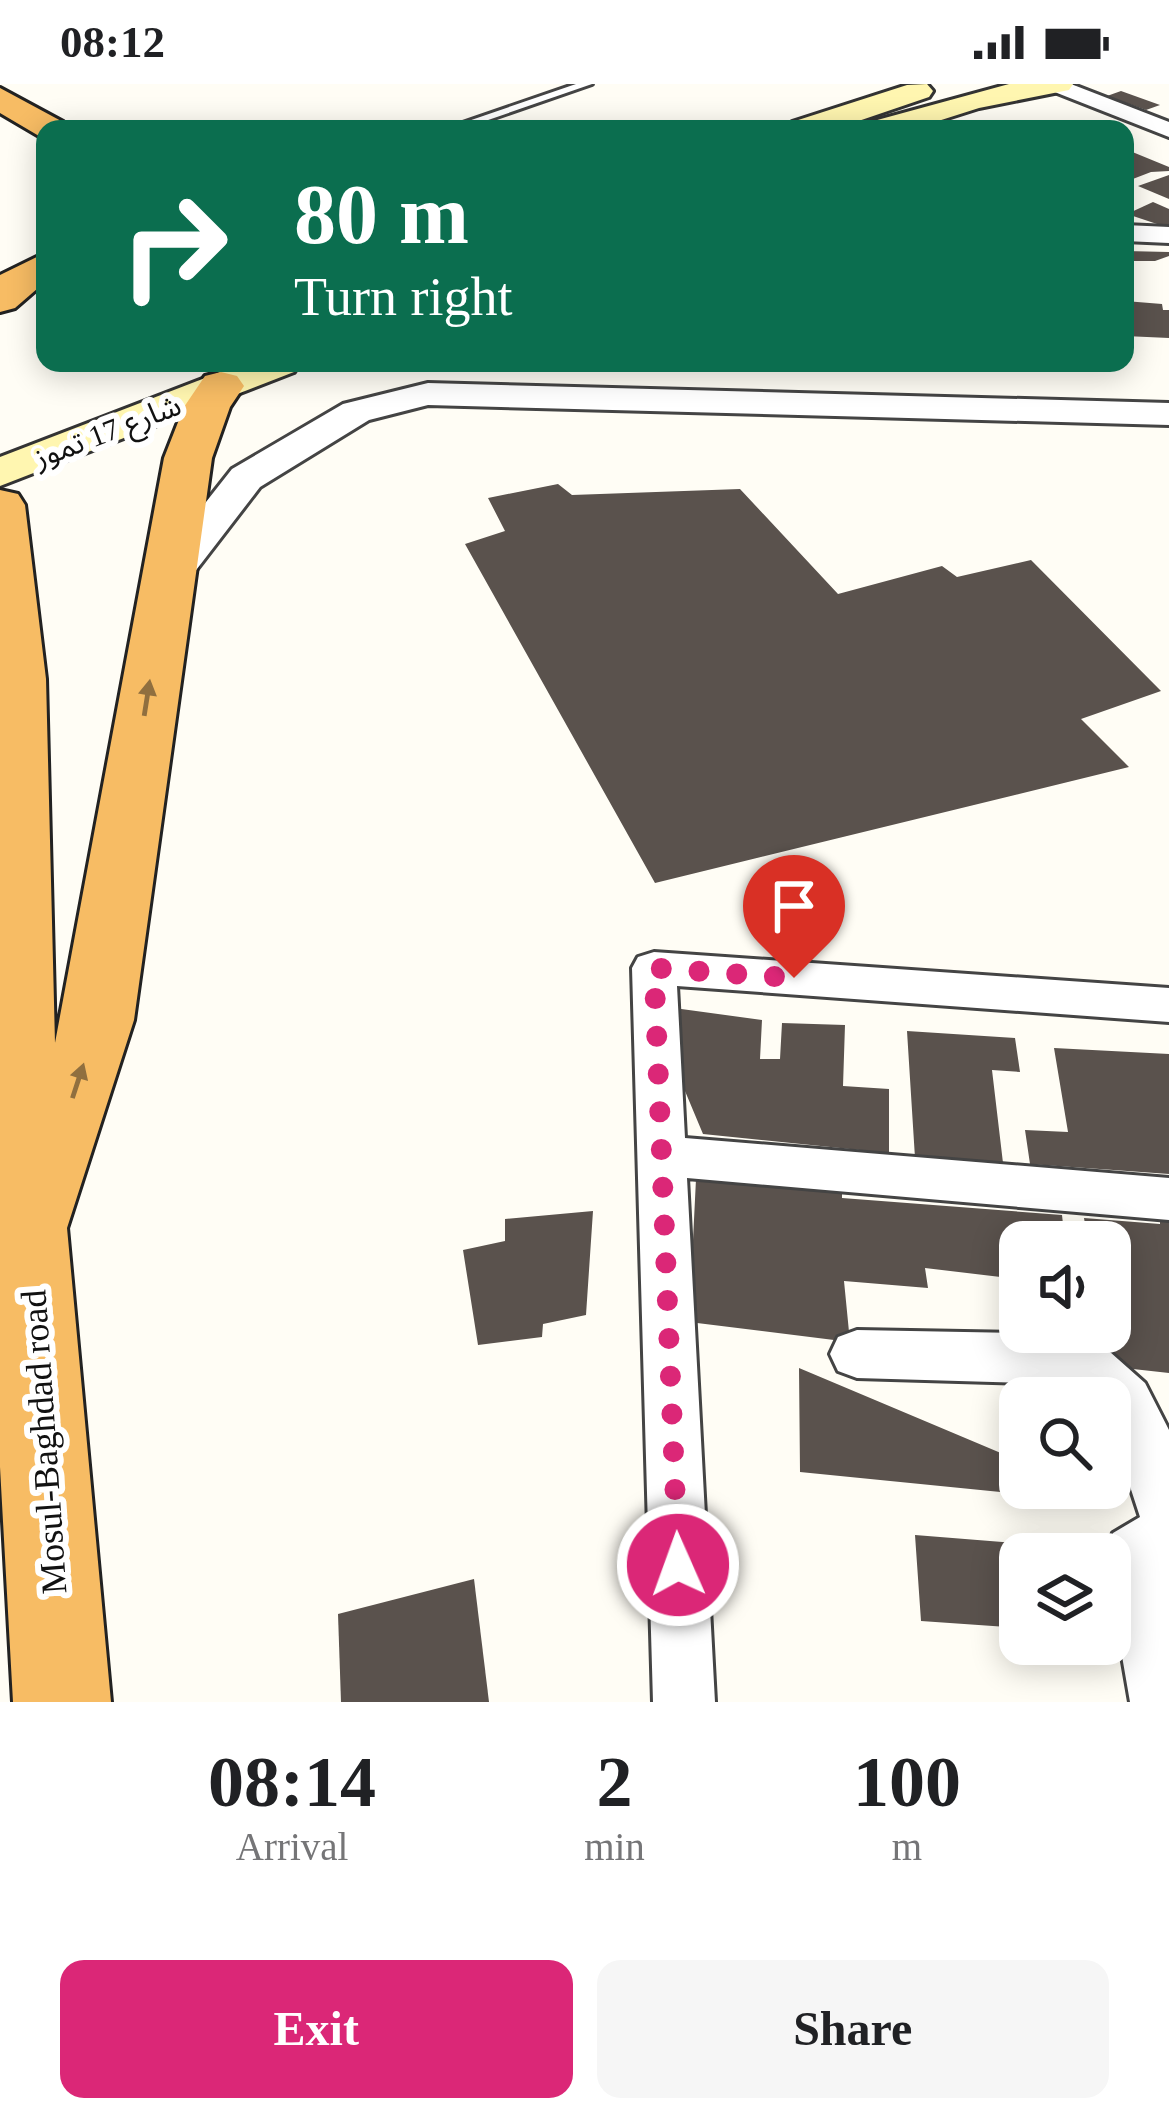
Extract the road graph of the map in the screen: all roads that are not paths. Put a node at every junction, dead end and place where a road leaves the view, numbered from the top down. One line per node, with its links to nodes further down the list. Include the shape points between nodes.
1 (586, 84): 6 (lane)
2 (940, 84): 7 (main road)
3 (1056, 84): 8 (main road); 9 (street)
4 (0, 98): 5 (highway)
5 (36, 120)
6 (478, 120)
7 (831, 120)
8 (910, 120)
9 (1169, 130)
10 (1134, 233): 11 (street)
11 (1169, 235)
12 (36, 270): 13 (highway)
13 (0, 298)
14 (206, 375): 16 (main road, شارع 17 تموز); 17 (main road, شارع 17 تموز); 19 (highway, via 207,406 188,458)
15 (1169, 415): 19 (street, via 428,394 356,412 246,478)
16 (0, 436)
17 (0, 472)
18 (0, 506): 23 (highway, Mosul-Baghdad road, via 17,679 19,1120)
19 (165, 582): 23 (highway, one-way to 19, via 98,1021)
20 (1169, 1005): 21 (street, via 654,968)
21 (662, 1156): 22 (street); 28 (street)
22 (1169, 1198)
23 (29, 1233): 27 (highway, Mosul-Baghdad road)
24 (856, 1354): 25 (street, via 1089,1365 1128,1398)
25 (1169, 1516)
26 (1169, 1532): 29 (street, via 1134,1554)
27 (62, 1702)
28 (684, 1702)
29 (1160, 1702)

